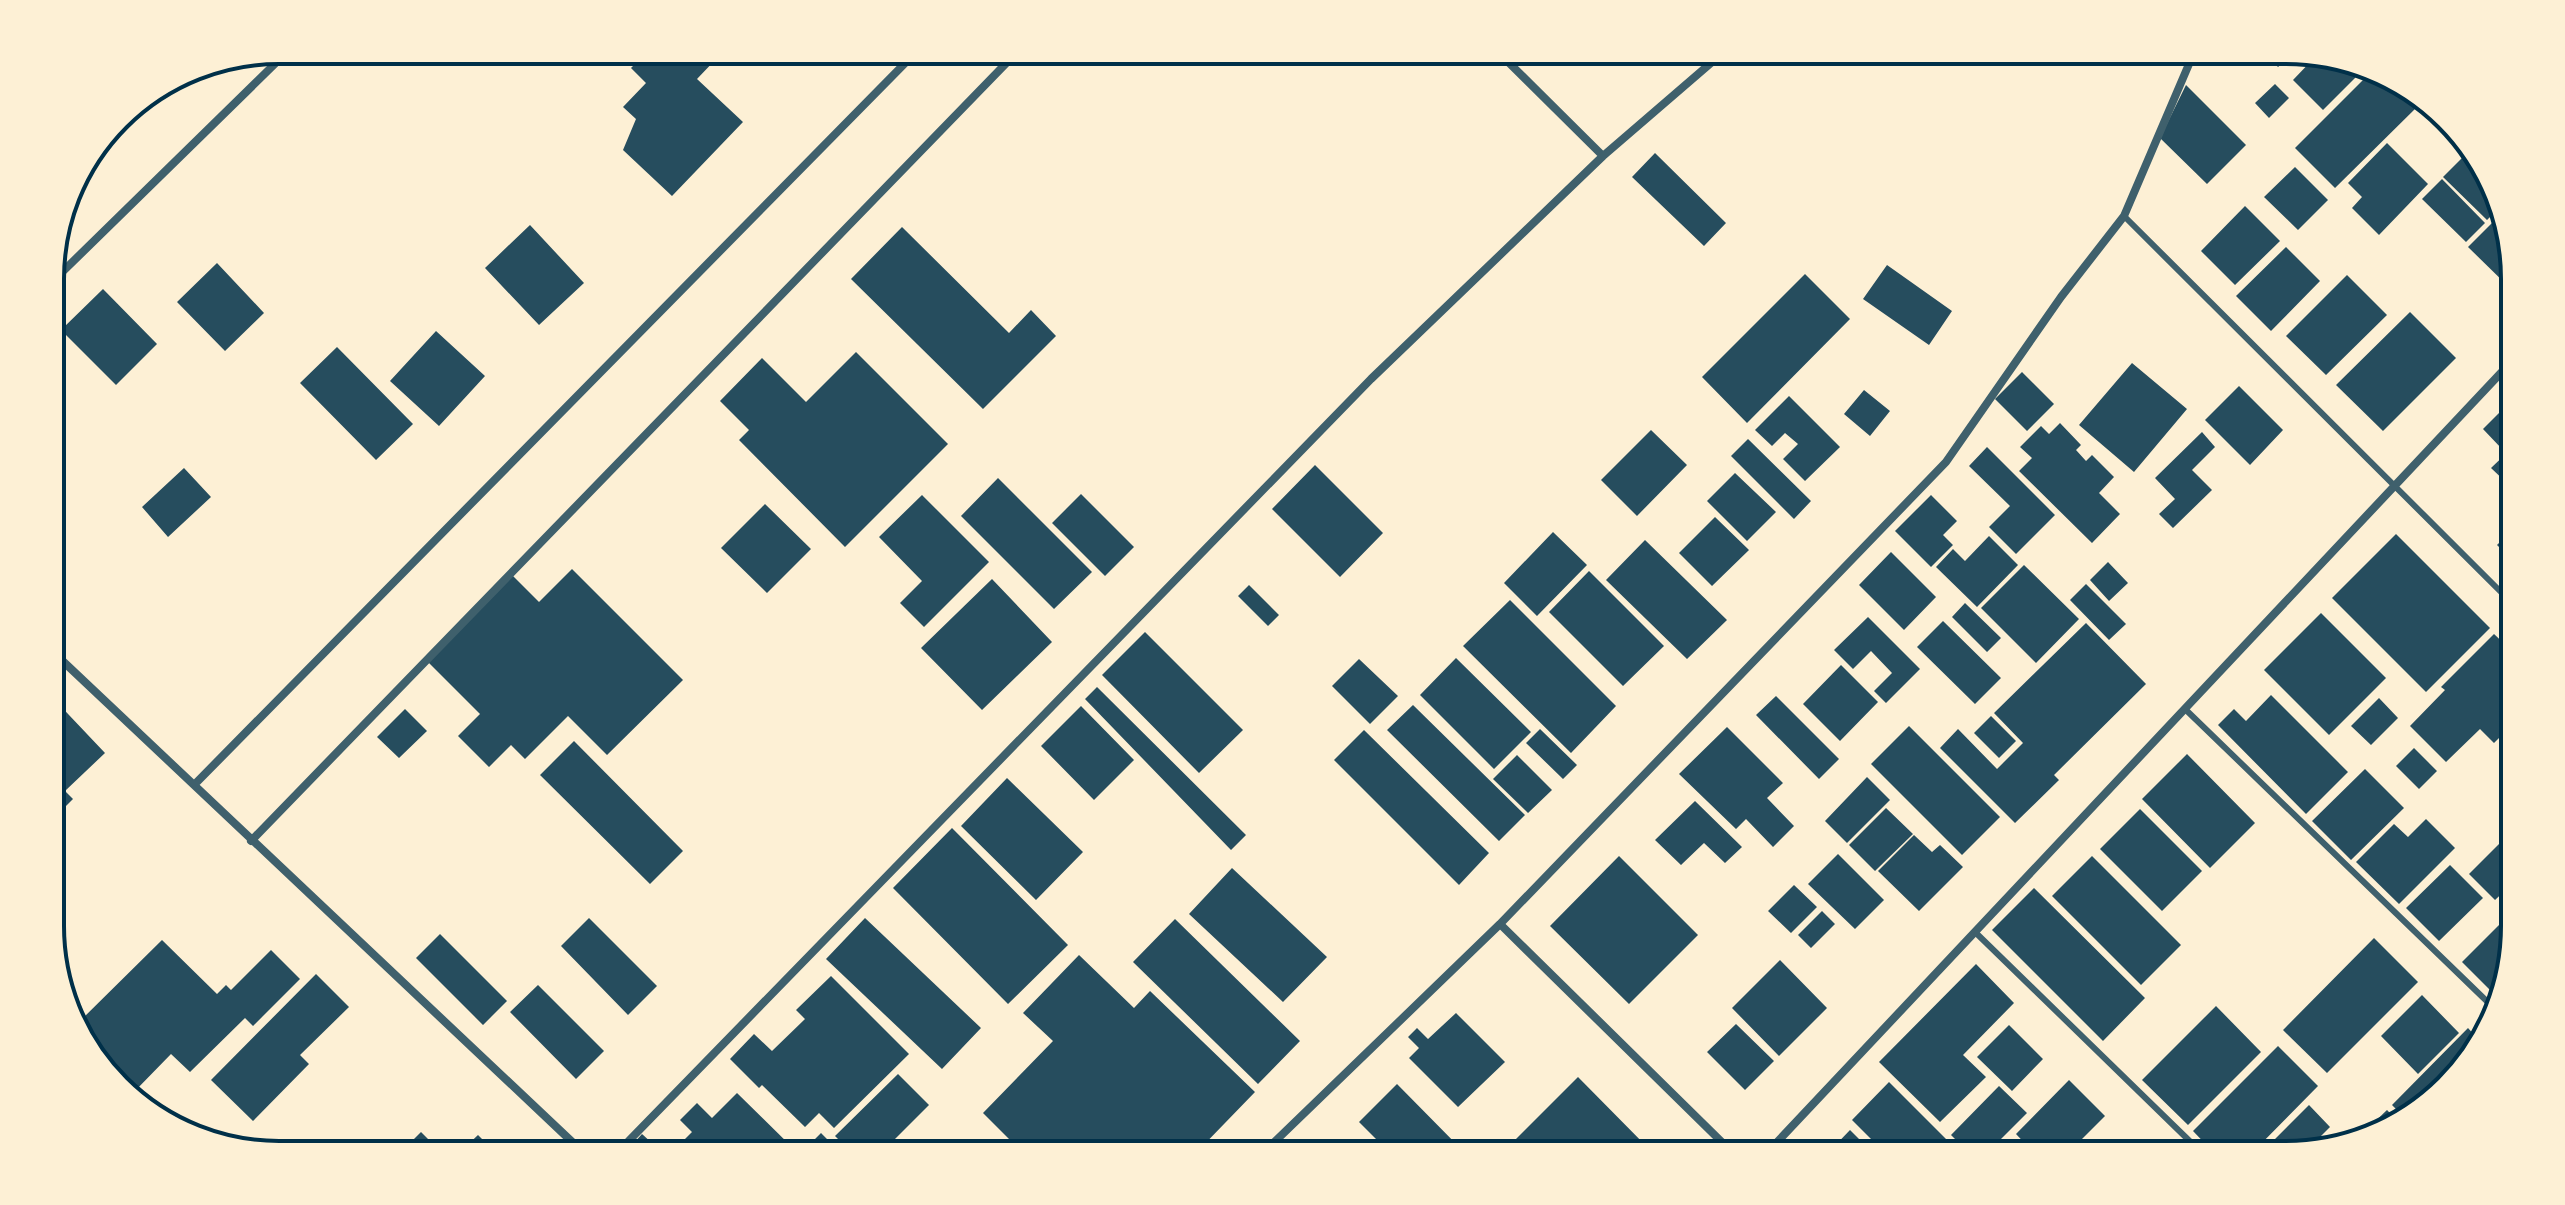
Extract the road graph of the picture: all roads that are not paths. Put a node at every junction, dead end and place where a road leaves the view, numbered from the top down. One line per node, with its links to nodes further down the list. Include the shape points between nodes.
1 (274, 64): 9 (street)
2 (904, 64): 15 (street)
3 (1005, 64): 16 (street)
4 (1510, 64): 7 (street)
5 (1710, 64): 7 (street)
6 (2189, 64): 8 (street)
7 (1603, 156): 21 (street, via 1371,379)
8 (2124, 216): 11 (lane); 17 (street, via 1946,462)
9 (64, 270)
10 (2501, 373): 11 (street)
11 (2395, 486): 12 (lane); 14 (street)
12 (2501, 592)
13 (64, 662): 15 (street)
14 (2185, 709): 18 (street); 19 (lane)
15 (194, 785): 16 (street)
16 (251, 841): 20 (street)
17 (1500, 924): 22 (street); 23 (street)
18 (1975, 932): 24 (street); 25 (lane)
19 (2487, 1002)
20 (571, 1141)
21 (629, 1141)
22 (1275, 1141)
23 (1721, 1141)
24 (1778, 1141)
25 (2190, 1141)

